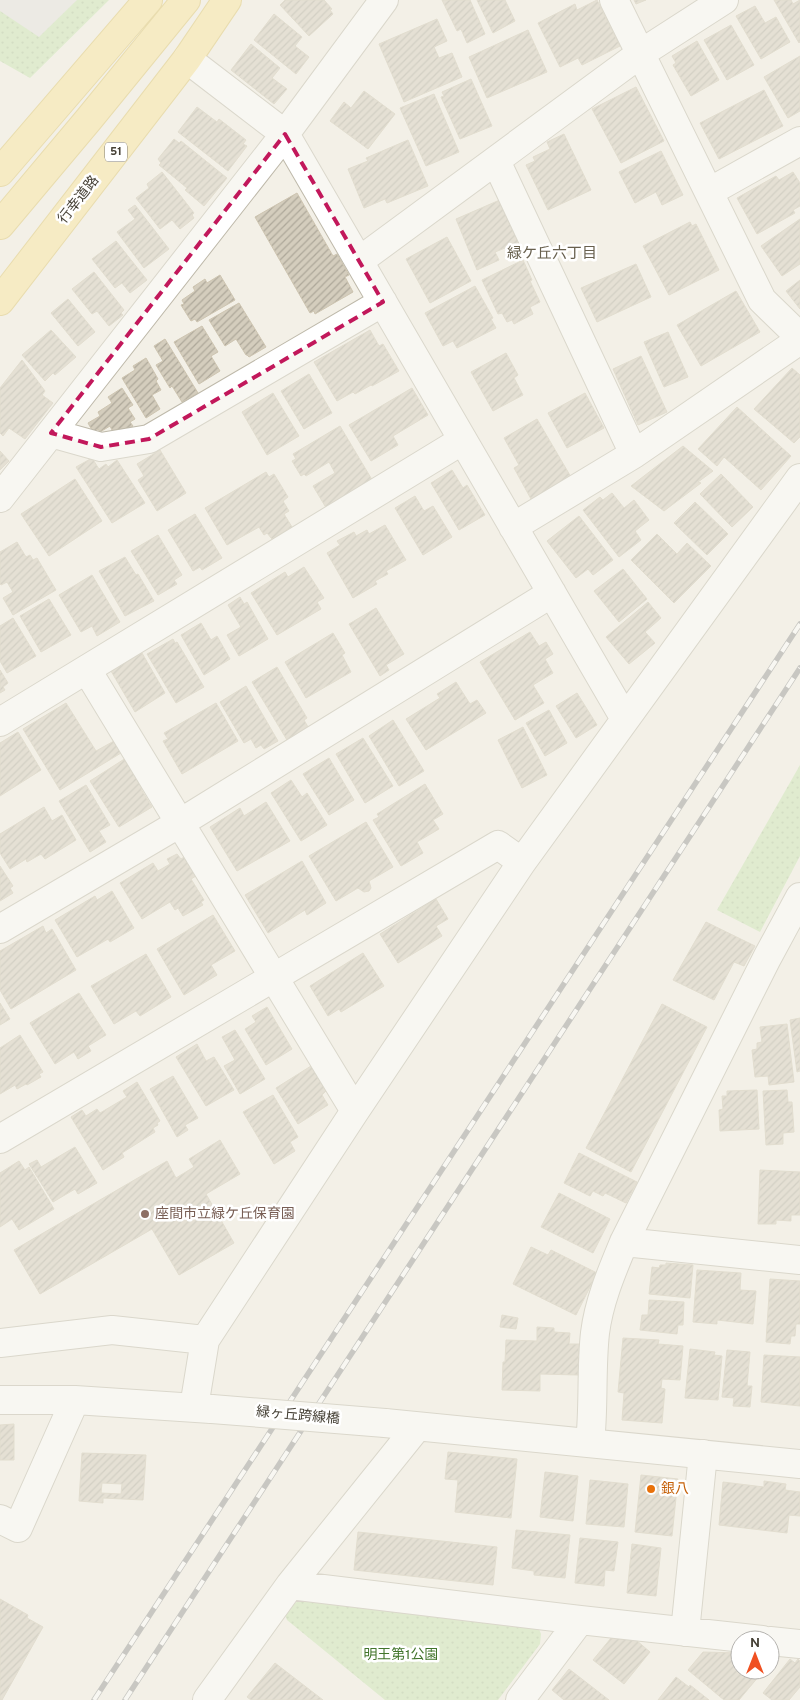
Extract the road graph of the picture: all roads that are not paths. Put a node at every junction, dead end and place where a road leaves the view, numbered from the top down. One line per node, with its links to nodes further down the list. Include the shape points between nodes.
1 (148, 0): 12 (main road)
2 (186, 0): 14 (main road)
3 (227, 0): 8 (main road, 行幸道路 / 51)
4 (384, 0): 9 (street)
5 (614, 0): 7 (street)
6 (724, 0): 7 (street)
7 (640, 54): 11 (street); 13 (street)
8 (187, 59): 9 (street); 16 (main road, 行幸道路 / 51)
9 (285, 134): 15 (street); 19 (street)
10 (800, 141): 13 (street)
11 (496, 160): 15 (street); 21 (street)
12 (0, 172)
13 (709, 192): 18 (street, via 762,300)
14 (0, 225)
15 (359, 262): 17 (street)
16 (0, 301)
17 (383, 302): 19 (street, via 149,439 101,447); 20 (street)
18 (800, 339): 21 (street)
19 (52, 433): 23 (street)
20 (463, 440): 24 (street); 26 (street)
21 (634, 454): 24 (street)
22 (800, 478): 27 (street)
23 (0, 498)
24 (513, 527): 25 (street)
25 (552, 593): 27 (street); 29 (street)
26 (86, 670): 28 (street); 29 (street)
27 (625, 719): 30 (street)
28 (0, 722)
29 (180, 823): 32 (street); 33 (street)
30 (522, 862): 33 (street, via 498,845); 34 (street)
31 (800, 897): 36 (street)
32 (0, 929)
33 (273, 978): 34 (street); 35 (street)
34 (355, 1111): 38 (street)
35 (0, 1139)
36 (624, 1242): 37 (street); 44 (street, via 606,1287 595,1332)
37 (800, 1260)
38 (205, 1340): 39 (street, via 112,1330); 42 (street)
39 (0, 1343)
40 (0, 1400): 41 (street, 緑ヶ丘跨線橋)
41 (75, 1400): 42 (street, 緑ヶ丘跨線橋); 47 (street, via 18,1528)
42 (203, 1408): 43 (street, 緑ヶ丘跨線橋, bridge)
43 (417, 1427): 44 (street, 緑ヶ丘跨線橋); 48 (street)
44 (590, 1443): 45 (street, 緑ヶ丘跨線橋)
45 (703, 1454): 46 (street, 緑ヶ丘跨線橋); 50 (street)
46 (800, 1464)
47 (0, 1519)
48 (290, 1585): 49 (street); 54 (street)
49 (580, 1620): 50 (street); 55 (street)
50 (685, 1632): 51 (street)
51 (730, 1637)
52 (780, 1642): 53 (street)
53 (800, 1644)
54 (207, 1700)
55 (520, 1700)

